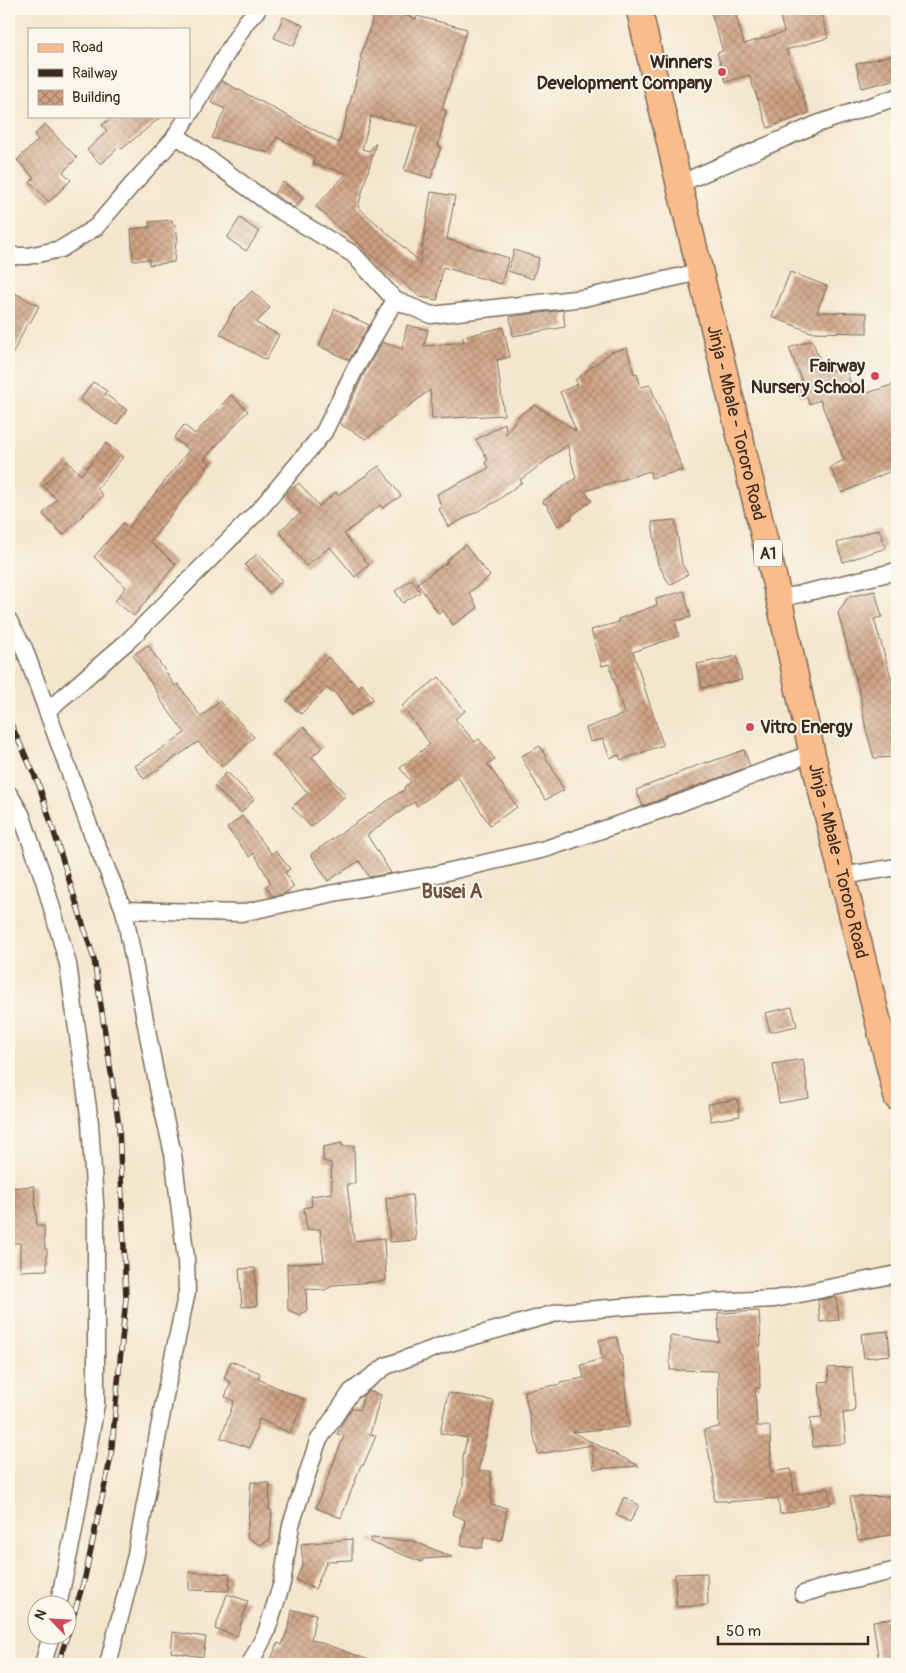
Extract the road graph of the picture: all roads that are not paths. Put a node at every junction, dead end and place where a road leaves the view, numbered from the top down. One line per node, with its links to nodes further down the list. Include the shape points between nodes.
1 (258, 9): 4 (street, via 246,22)
2 (639, 9): 7 (main road, Jinja - Mbale - Tororo Road / A1)
3 (897, 97): 7 (street, via 817,124)
4 (190, 112)
5 (186, 118): 6 (street)
6 (176, 135): 8 (street, via 96,227 61,249 28,256); 10 (street, via 274,207 353,254)
7 (679, 184): 9 (main road, Jinja - Mbale - Tororo Road / A1)
8 (9, 256)
9 (700, 272): 10 (street, via 584,298 430,315); 12 (main road, Jinja - Mbale - Tororo Road / A1)
10 (394, 300): 14 (street, via 324,432 261,508 129,640)
11 (897, 571): 12 (street)
12 (779, 599): 15 (main road, Jinja - Mbale - Tororo Road / A1)
13 (9, 621): 14 (street, via 24,648)
14 (47, 711): 19 (street)
15 (812, 753): 18 (main road, Jinja - Mbale - Tororo Road / A1); 19 (street, via 664,809 545,849 429,876 241,913)
16 (9, 794): 24 (street, via 21,814 43,877 68,964 90,1123 96,1219 96,1404)
17 (897, 867): 18 (street)
18 (842, 876): 20 (main road, Jinja - Mbale - Tororo Road / A1)
19 (124, 910): 27 (street, via 173,1154 187,1292 166,1385 135,1559)
20 (897, 1098)
21 (897, 1274): 28 (street, via 775,1300 560,1312 446,1344 386,1366 351,1392 318,1441 291,1525 279,1592 266,1633)
22 (897, 1570): 23 (street)
23 (803, 1594)
24 (60, 1596)
25 (49, 1646): 26 (street)
26 (43, 1664)
27 (108, 1664)
28 (250, 1664)

